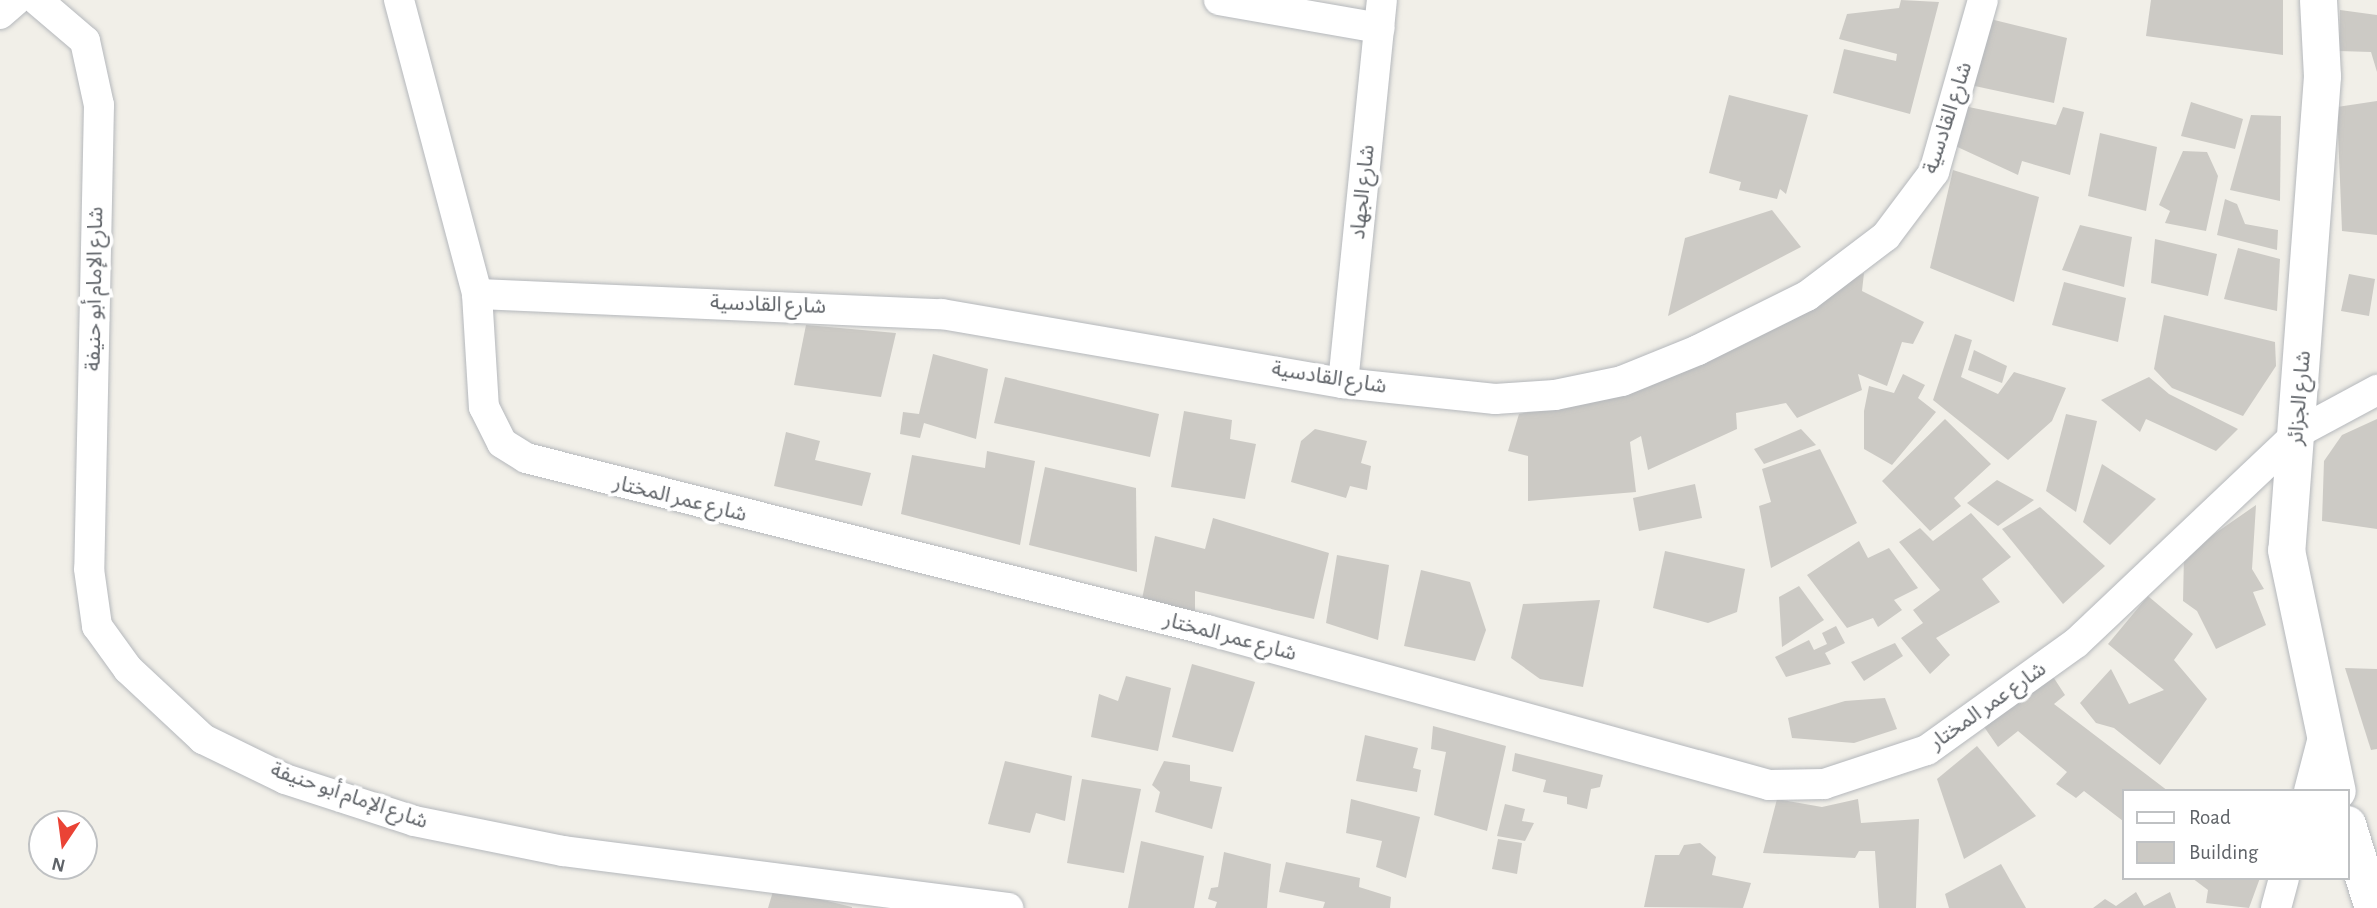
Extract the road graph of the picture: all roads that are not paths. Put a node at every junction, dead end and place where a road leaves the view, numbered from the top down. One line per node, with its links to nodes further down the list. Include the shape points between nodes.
1 (16, 0): 7 (street)
2 (37, 0): 18 (street, شارع الإمام أبو حنيفة, via 85,41 99,106 89,569 97,626 128,669 203,739 285,779 414,821 563,851)
3 (399, 0): 9 (street, شارع عمر المختار)
4 (1219, 0): 8 (street)
5 (1983, 0): 10 (street, شارع القادسية, via 1937,162 1915,204 1849,268 1807,296 1622,381 1555,395 1495,399)
6 (2318, 0): 12 (street, شارع الجزائر, via 2322,76)
7 (0, 14)
8 (1381, 14): 10 (street, شارع الجهاد)
9 (477, 294): 10 (street, شارع القادسية, via 942,314); 12 (street, شارع عمر المختار, via 484,407 502,443 526,458 1207,630 1769,785 1824,784 1927,750 2077,643)
10 (1343, 383)
11 (2377, 390): 12 (street, شارع عمر المختار)
12 (2299, 432): 13 (street, شارع الجزائر, via 2286,550)
13 (2322, 741): 14 (street); 15 (street, شارع الجزائر)
14 (2310, 789)
15 (2336, 789)
16 (2349, 831): 20 (street)
17 (2283, 880): 19 (street)
18 (1008, 908)
19 (2276, 908)
20 (2372, 908)

